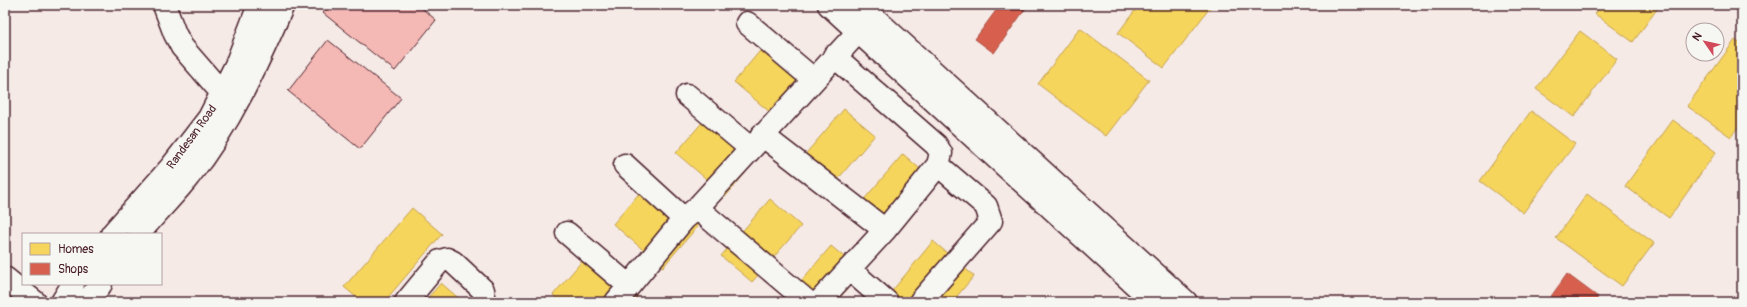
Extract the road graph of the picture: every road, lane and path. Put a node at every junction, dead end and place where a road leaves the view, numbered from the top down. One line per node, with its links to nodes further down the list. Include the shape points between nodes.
1 (164, 5): 9 (street, via 182,47)
2 (258, 5): 9 (street, Randesan Road, via 236,65)
3 (283, 5): 17 (street, Randesan Road, via 258,63 224,127 190,176)
4 (829, 5): 5 (street)
5 (867, 14): 7 (street); 34 (street); 35 (street)
6 (747, 23): 8 (street)
7 (834, 56): 8 (street); 13 (street, via 936,145 941,153)
8 (813, 79): 11 (street)
9 (222, 93): 16 (street, Randesan Road, via 209,118 172,166)
10 (687, 95): 11 (street)
11 (756, 142): 14 (street); 15 (street)
12 (625, 165): 14 (street)
13 (938, 165): 15 (street); 33 (street, via 986,206 991,221)
14 (691, 213): 23 (street); 24 (street)
15 (884, 230): 19 (street)
16 (113, 233)
17 (140, 233)
18 (567, 233): 23 (street)
19 (849, 269): 31 (street); 32 (street)
20 (5, 278): 25 (street)
21 (71, 285): 26 (street)
22 (100, 285): 27 (street, via 88,300)
23 (622, 294)
24 (785, 295): 30 (street)
25 (35, 302)
26 (62, 302)
27 (83, 302)
28 (406, 302): 29 (street, via 440,261 447,259 483,290)
29 (485, 302)
30 (808, 302)
31 (819, 302)
32 (887, 302)
33 (920, 302)
34 (1154, 302)
35 (1186, 302)

